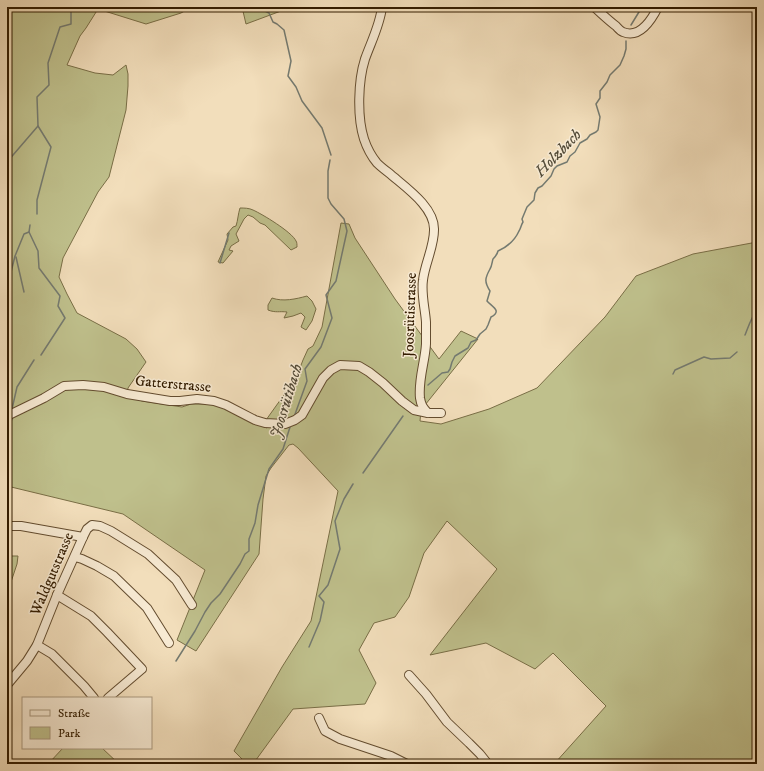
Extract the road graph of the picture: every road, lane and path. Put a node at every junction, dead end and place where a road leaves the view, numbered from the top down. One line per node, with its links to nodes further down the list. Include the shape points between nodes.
1 (382, 7): 4 (street, Joosrütistrasse, via 362,73 359,108 364,140 370,152 378,164 430,211 433,220 433,240 423,281 426,346 419,395 423,409)
2 (594, 7): 3 (street, via 622,32 630,33 639,31 648,23)
3 (658, 7)
4 (428, 413): 5 (street, Gatterstrasse); 6 (street, Gatterstrasse, via 414,410 369,372 358,366 340,365 323,378 302,415 285,424 265,424 214,401 170,400 83,385 64,386)
5 (441, 413)
6 (7, 416)
7 (7, 526): 8 (street, via 21,526)
8 (83, 537): 9 (street, Waldgutstrasse); 11 (street, Waldgutstrasse, via 92,525 100,526 142,550 176,580)
9 (75, 557): 10 (street, Waldgutstrasse); 12 (street, via 114,576 147,608)
10 (57, 595): 13 (street, Waldgutstrasse); 17 (street, via 91,616 142,669)
11 (192, 605)
12 (169, 644)
13 (37, 645): 15 (street, Waldgutstrasse, via 27,662); 16 (street, via 52,654)
14 (409, 675): 20 (street, via 447,722)
15 (7, 685)
16 (93, 697)
17 (109, 697)
18 (319, 718): 19 (street, via 325,731 340,739)
19 (407, 764)
20 (488, 764)

